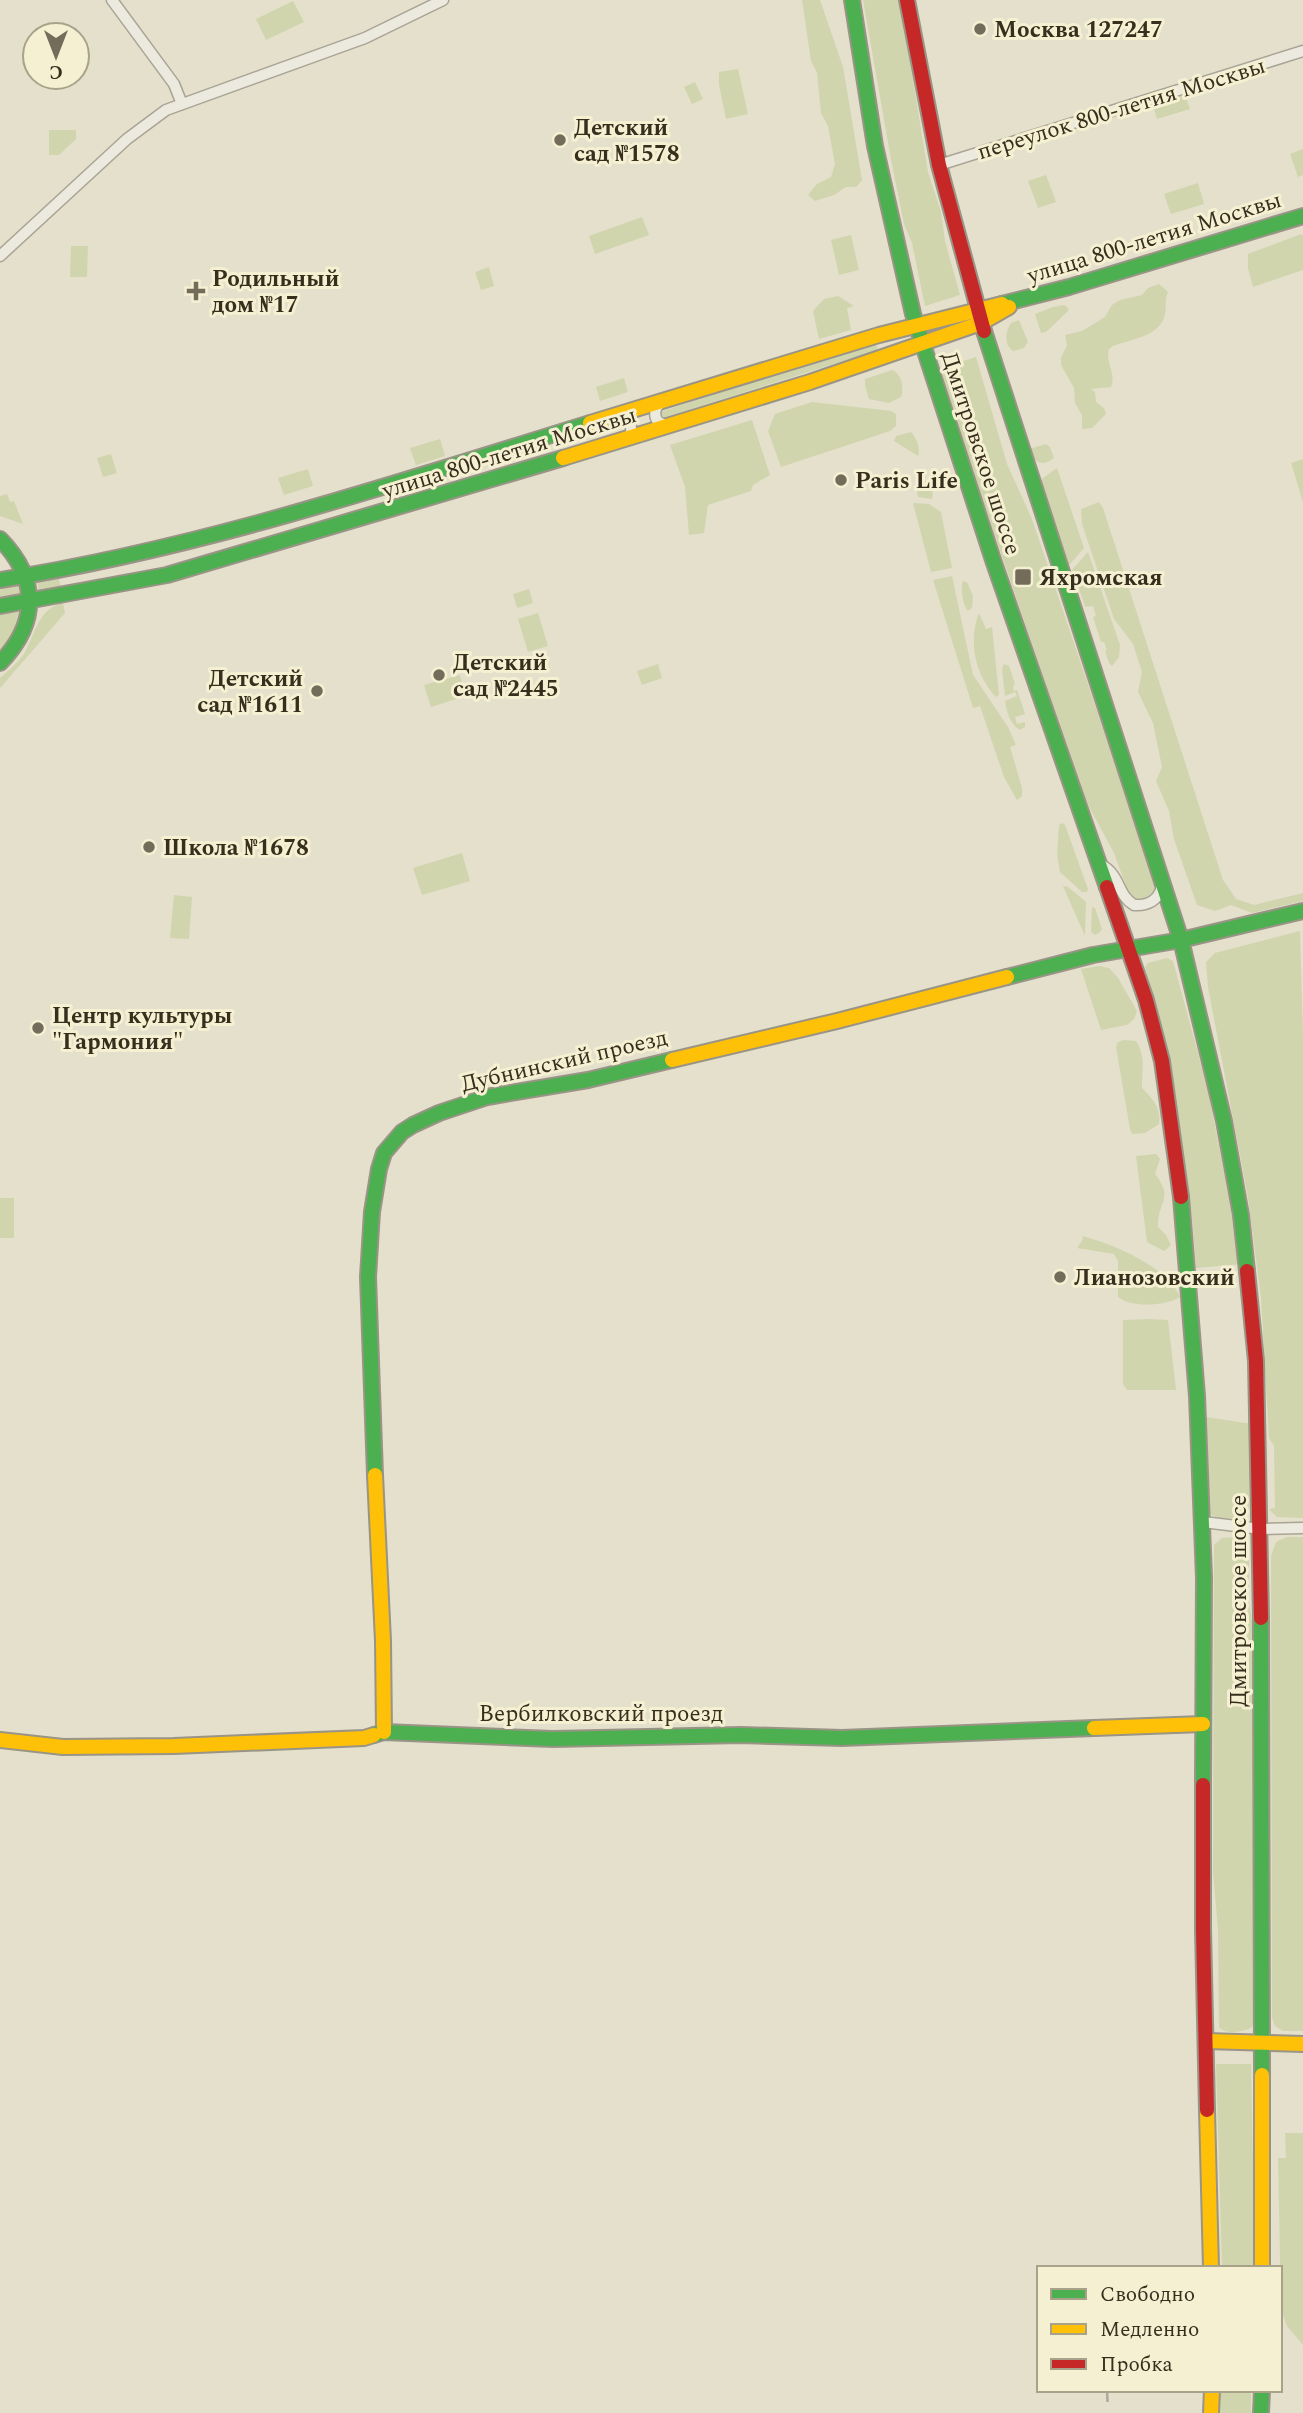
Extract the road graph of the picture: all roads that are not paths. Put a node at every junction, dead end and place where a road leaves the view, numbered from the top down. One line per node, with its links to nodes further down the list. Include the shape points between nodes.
1 (112, 0): 6 (street, via 174,84)
2 (443, 0): 6 (street, via 365,38)
3 (852, 0): 11 (main road, Дмитровское шоссе, via 878,158)
4 (908, 0): 7 (main road, Дмитровское шоссе)
5 (1303, 51): 7 (street, переулок 800-летия Москвы)
6 (182, 104): 9 (street, via 150,120 127,139)
7 (939, 165): 10 (main road, Дмитровское шоссе)
8 (1303, 216): 10 (main road, улица 800-летия Москвы)
9 (0, 256)
10 (979, 316): 11 (main road, улица 800-летия Москвы); 12 (main road, улица 800-летия Москвы); 24 (main road, Дмитровское шоссе)
11 (916, 325): 12 (main road, Дмитровское шоссе); 13 (main road, улица 800-летия Москвы)
12 (923, 344): 15 (main road, улица 800-летия Москвы); 23 (main road, Дмитровское шоссе)
13 (662, 402): 14 (main road, улица 800-летия Москвы); 15 (street, via 656,417 660,424)
14 (616, 416): 16 (street, via 631,425); 18 (main road, улица 800-летия Москвы, via 200,541)
15 (670, 426): 16 (main road, улица 800-летия Москвы)
16 (625, 441): 20 (main road, улица 800-летия Москвы, via 167,575)
17 (0, 539): 18 (main road)
18 (26, 576): 19 (main road, улица 800-летия Москвы); 20 (main road)
19 (0, 580)
20 (30, 602): 21 (main road, улица 800-летия Москвы); 22 (main road, via 23,634)
21 (0, 606)
22 (0, 663)
23 (1099, 864): 24 (street, via 1115,876 1123,895 1134,905 1158,897); 27 (main road, Дмитровское шоссе)
24 (1162, 878): 26 (main road, Дмитровское шоссе)
25 (1303, 911): 26 (main road)
26 (1181, 940): 27 (main road); 30 (main road, Дмитровское шоссе, via 1224,1121 1247,1261 1256,1361)
27 (1128, 948): 28 (main road, Дмитровское шоссе, via 1154,1027 1174,1140 1189,1280); 32 (main road, Дубнинский проезд, via 726,1048 588,1080 487,1097 413,1125 393,1141 384,1153 375,1190 368,1277)
28 (1203, 1522): 30 (street); 31 (main road, Дмитровское шоссе)
29 (1303, 1528): 30 (street)
30 (1261, 1529): 35 (main road, Дмитровское шоссе)
31 (1203, 1724): 32 (main road, Вербилковский проезд, via 842,1738 552,1739); 34 (main road, Дмитровское шоссе)
32 (384, 1732): 33 (main road, Вербилковский проезд, via 351,1739 210,1745 64,1746)
33 (0, 1741)
34 (1206, 2041): 35 (main road); 37 (main road, Дмитровское шоссе)
35 (1263, 2043): 36 (main road); 38 (main road, Дмитровское шоссе)
36 (1303, 2044)
37 (1211, 2266)
38 (1262, 2266)
39 (1212, 2392): 41 (main road)
40 (1262, 2392): 42 (main road)
41 (1211, 2413)
42 (1261, 2413)

